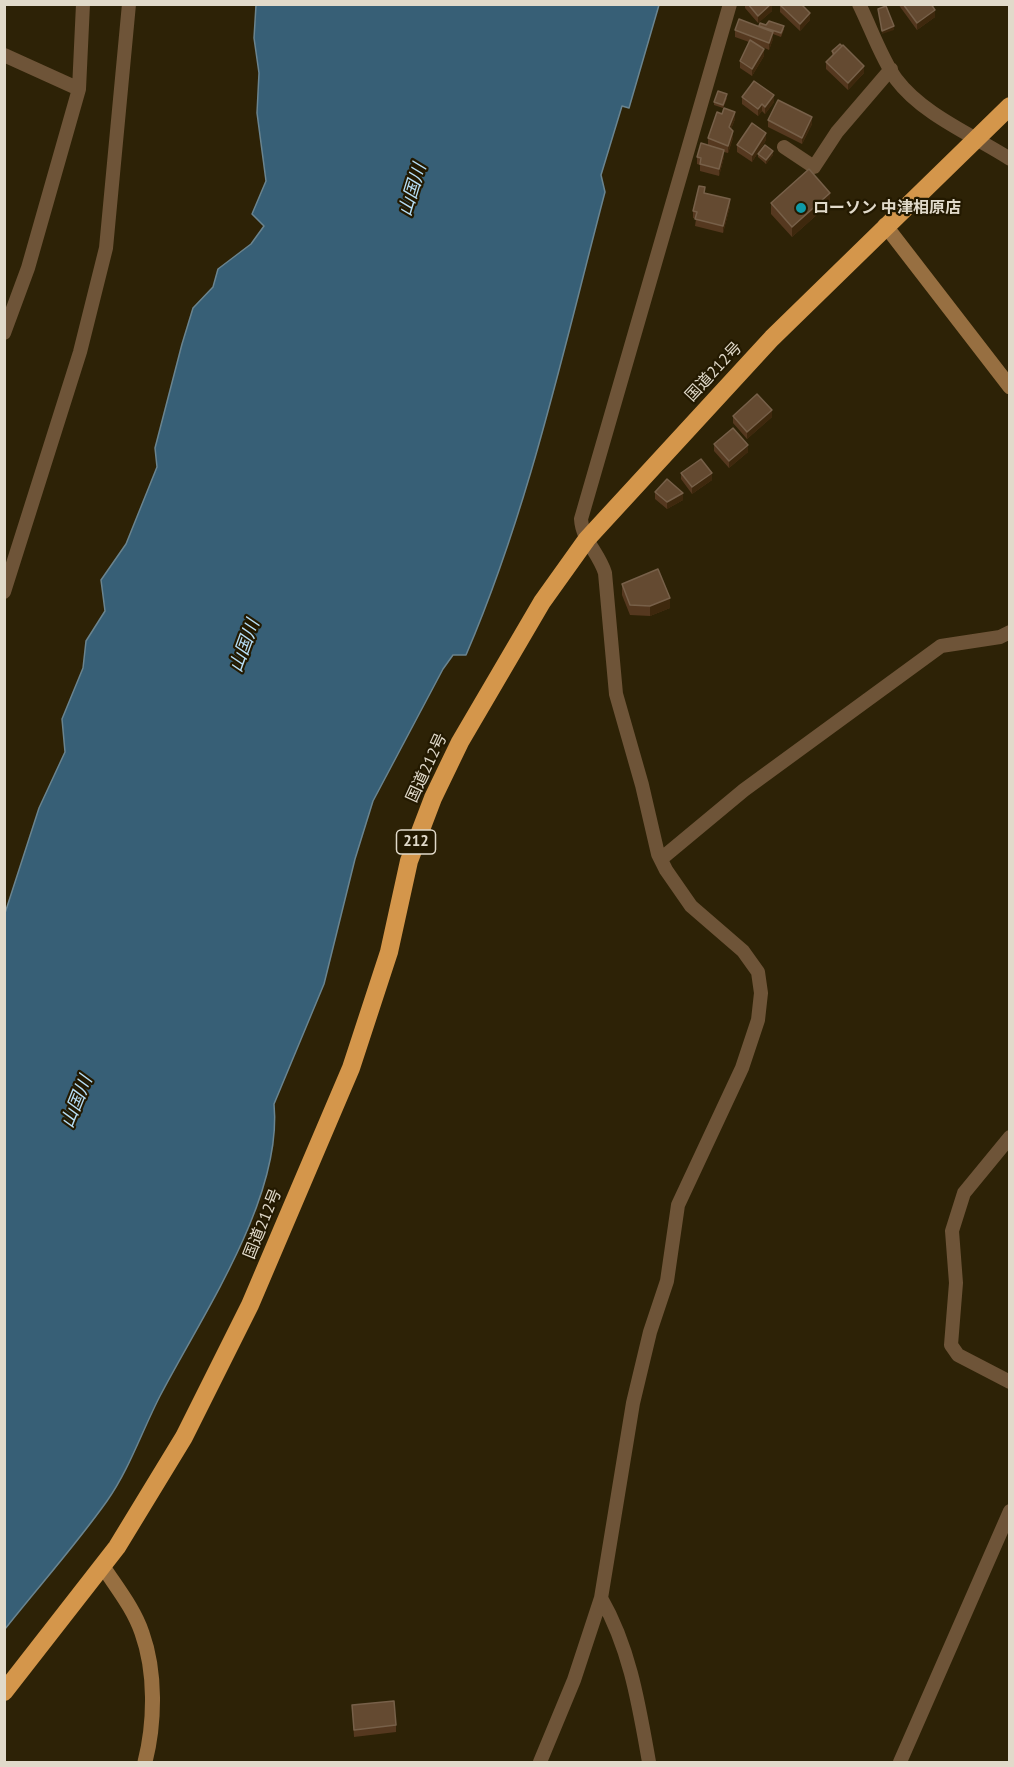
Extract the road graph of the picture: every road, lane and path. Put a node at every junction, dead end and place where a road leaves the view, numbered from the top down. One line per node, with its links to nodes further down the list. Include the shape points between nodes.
1 (83, 4): 7 (street)
2 (129, 4): 16 (street, via 106,248 80,352)
3 (730, 4): 15 (street, via 589,488 581,519)
4 (859, 4): 6 (street)
5 (4, 55): 7 (street)
6 (891, 69): 9 (street, via 905,90); 10 (street, via 837,132 814,167)
7 (80, 88): 13 (street, via 28,268)
8 (1010, 106): 9 (highway, 国道212号 / 212)
9 (976, 138): 11 (street); 12 (highway, 国道212号 / 212)
10 (784, 147)
11 (1010, 159)
12 (885, 225): 14 (main road); 15 (highway, 国道212号 / 212, via 772,338)
13 (4, 333)
14 (1010, 387)
15 (586, 539): 18 (street, via 605,573 616,694); 22 (highway, 国道212号 / 212, via 518,642 460,742 433,798 409,861 389,952 351,1068 250,1305 184,1437)
16 (4, 592)
17 (1010, 632): 18 (street, via 941,646 744,790)
18 (661, 860): 23 (street, via 691,906 743,951 758,972 761,993 758,1020 742,1068 678,1205 667,1281 633,1403)
19 (1010, 1137): 20 (street, via 964,1193 952,1231 956,1283 951,1345 957,1355)
20 (1010, 1382)
21 (1010, 1511): 28 (street)
22 (104, 1568): 24 (highway, 国道212号 / 212); 25 (main road, via 142,1631 151,1669 152,1708)
23 (601, 1598): 26 (street, via 574,1680); 27 (street, via 615,1621 635,1688)
24 (4, 1692)
25 (145, 1762)
26 (540, 1762)
27 (649, 1762)
28 (900, 1762)

